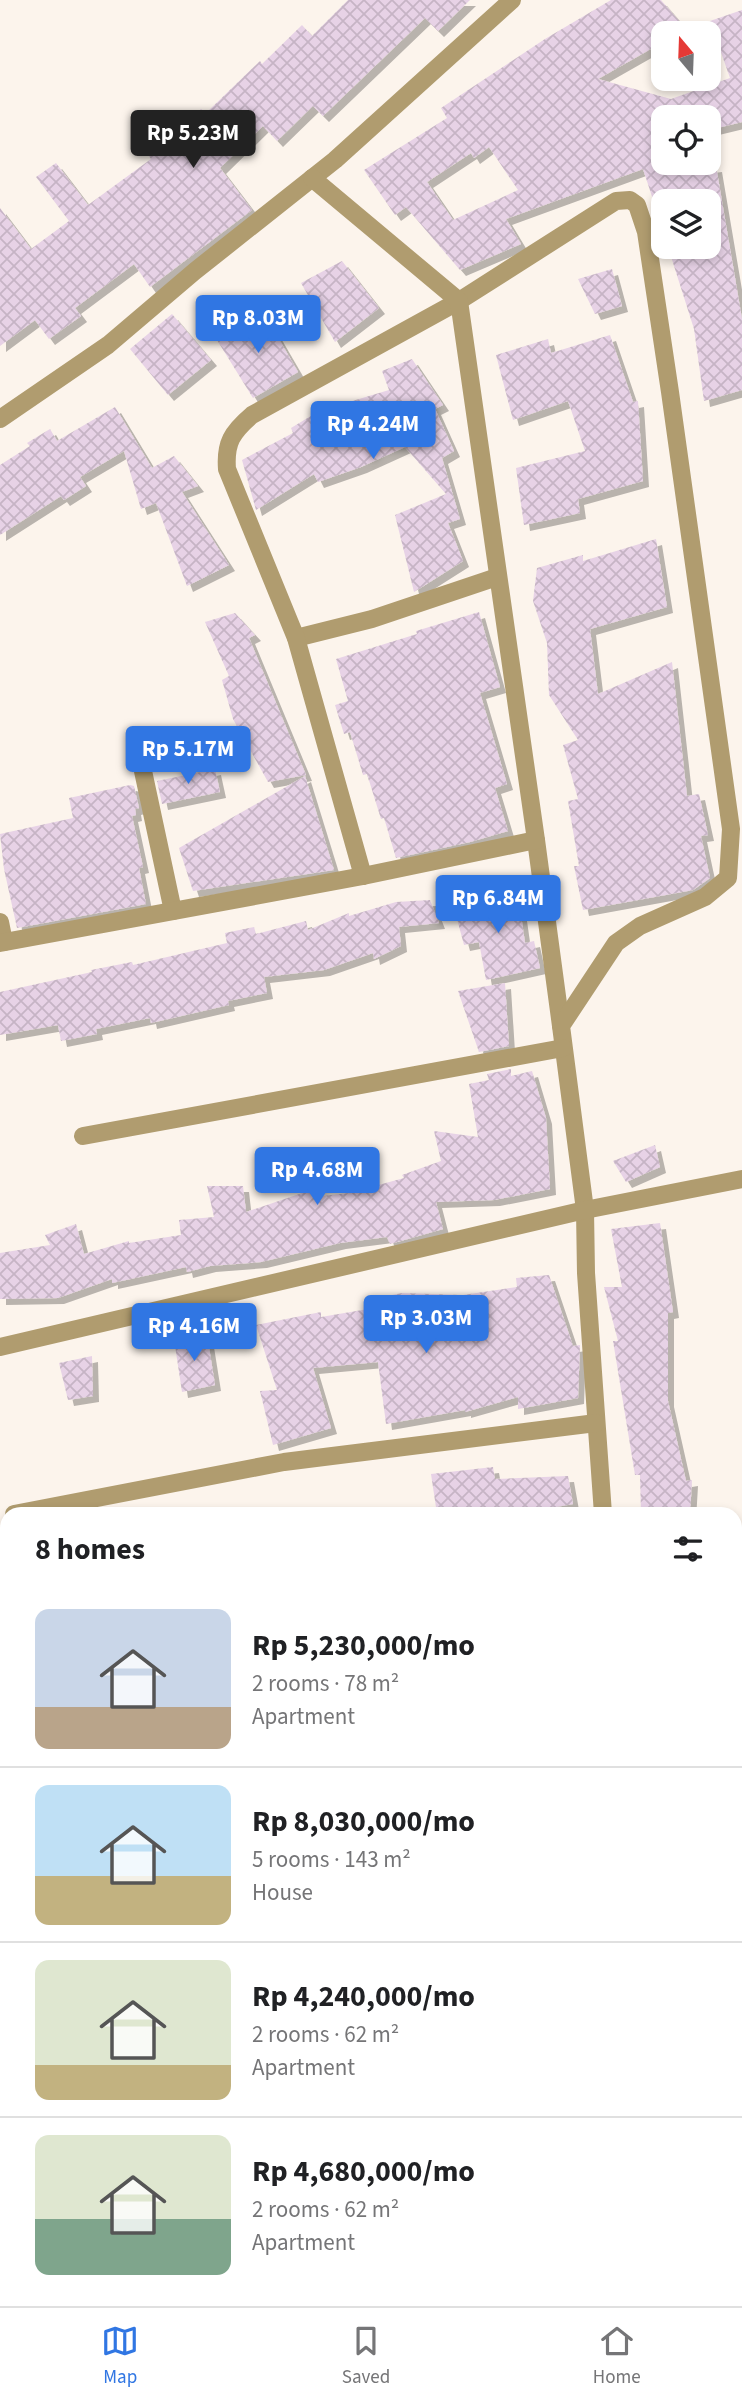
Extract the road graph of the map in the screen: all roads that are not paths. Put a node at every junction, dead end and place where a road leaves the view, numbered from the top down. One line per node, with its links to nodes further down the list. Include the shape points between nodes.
1 (512, 0): 2 (street)
2 (312, 178): 3 (street); 4 (street, via 108,345)
3 (459, 301): 5 (street); 6 (street, via 252,415 231,438 226,453 228,469); 13 (street, via 616,201 637,205 646,232 668,379 731,829 731,860 728,878 718,888 640,926 616,943)
4 (0, 419)
5 (498, 577): 6 (street, via 372,619); 8 (street)
6 (296, 638): 9 (street)
7 (143, 771): 10 (street)
8 (536, 840): 9 (street); 13 (street)
9 (363, 876): 10 (street)
10 (173, 911): 12 (street)
11 (0, 922): 12 (street)
12 (2, 942)
13 (561, 1026): 14 (street)
14 (564, 1048): 15 (street); 17 (street)
15 (83, 1136)
16 (742, 1179): 17 (street)
17 (584, 1210): 18 (street); 19 (street)
18 (0, 1347)
19 (596, 1423): 20 (street, via 284,1462); 21 (street)
20 (50, 1507)
21 (602, 1507)

